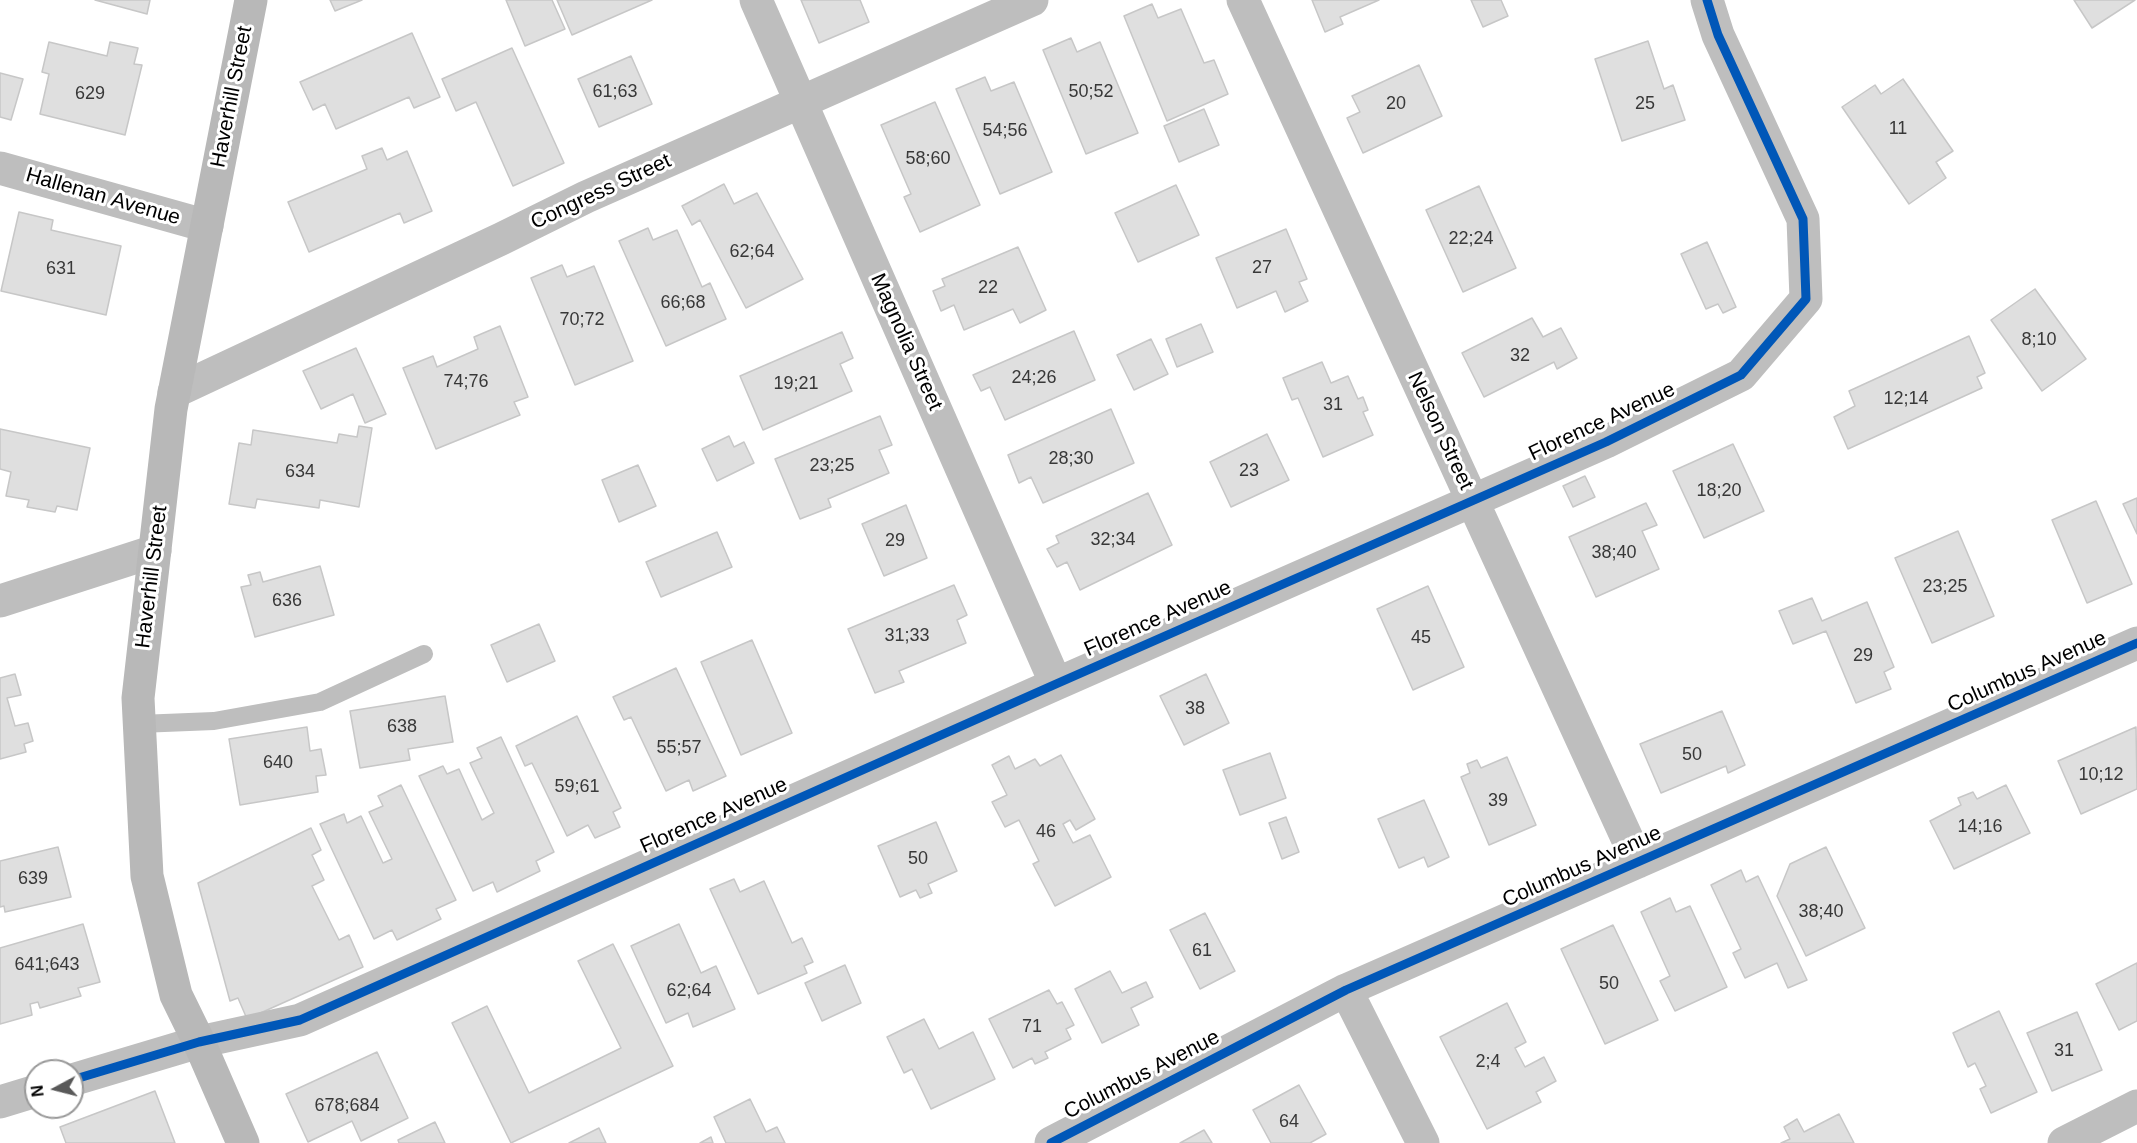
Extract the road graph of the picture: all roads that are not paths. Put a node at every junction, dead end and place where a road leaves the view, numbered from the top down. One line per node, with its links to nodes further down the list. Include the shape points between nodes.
1 (251, 0): 8 (main road, Haverhill Street)
2 (756, 0): 6 (street, Magnolia Street)
3 (1032, 0): 6 (street, Congress Street)
4 (1243, 0): 10 (street, Nelson Street)
5 (1707, 0): 10 (street, Florence Avenue, via 1718,35 1803,219 1806,298 1741,375 1606,442)
6 (801, 102): 9 (street, Congress Street, via 586,196); 15 (street, Magnolia Street)
7 (0, 168): 8 (street, Hallenan Avenue)
8 (207, 226): 9 (main road, Haverhill Street)
9 (174, 392): 11 (main road, Haverhill Street)
10 (1472, 501): 15 (street, Florence Avenue); 17 (street, Nelson Street)
11 (155, 551): 12 (street); 16 (main road, Haverhill Street, via 138,698)
12 (0, 601)
13 (2137, 644): 17 (street, Columbus Avenue)
14 (424, 654): 16 (lane, via 320,702 214,721)
15 (1056, 684): 19 (street, Florence Avenue, via 300,1020)
16 (139, 724): 19 (main road, Haverhill Street, via 147,876 176,996)
17 (1638, 862): 18 (street, Columbus Avenue)
18 (1346, 990): 25 (street, Columbus Avenue); 26 (street)
19 (199, 1042): 20 (street, Florence Avenue); 24 (main road, Haverhill Street)
20 (84, 1076)
21 (24, 1095): 22 (street)
22 (0, 1102)
23 (2137, 1106): 27 (street)
24 (243, 1143)
25 (1052, 1143)
26 (1423, 1143)
27 (2064, 1143)

